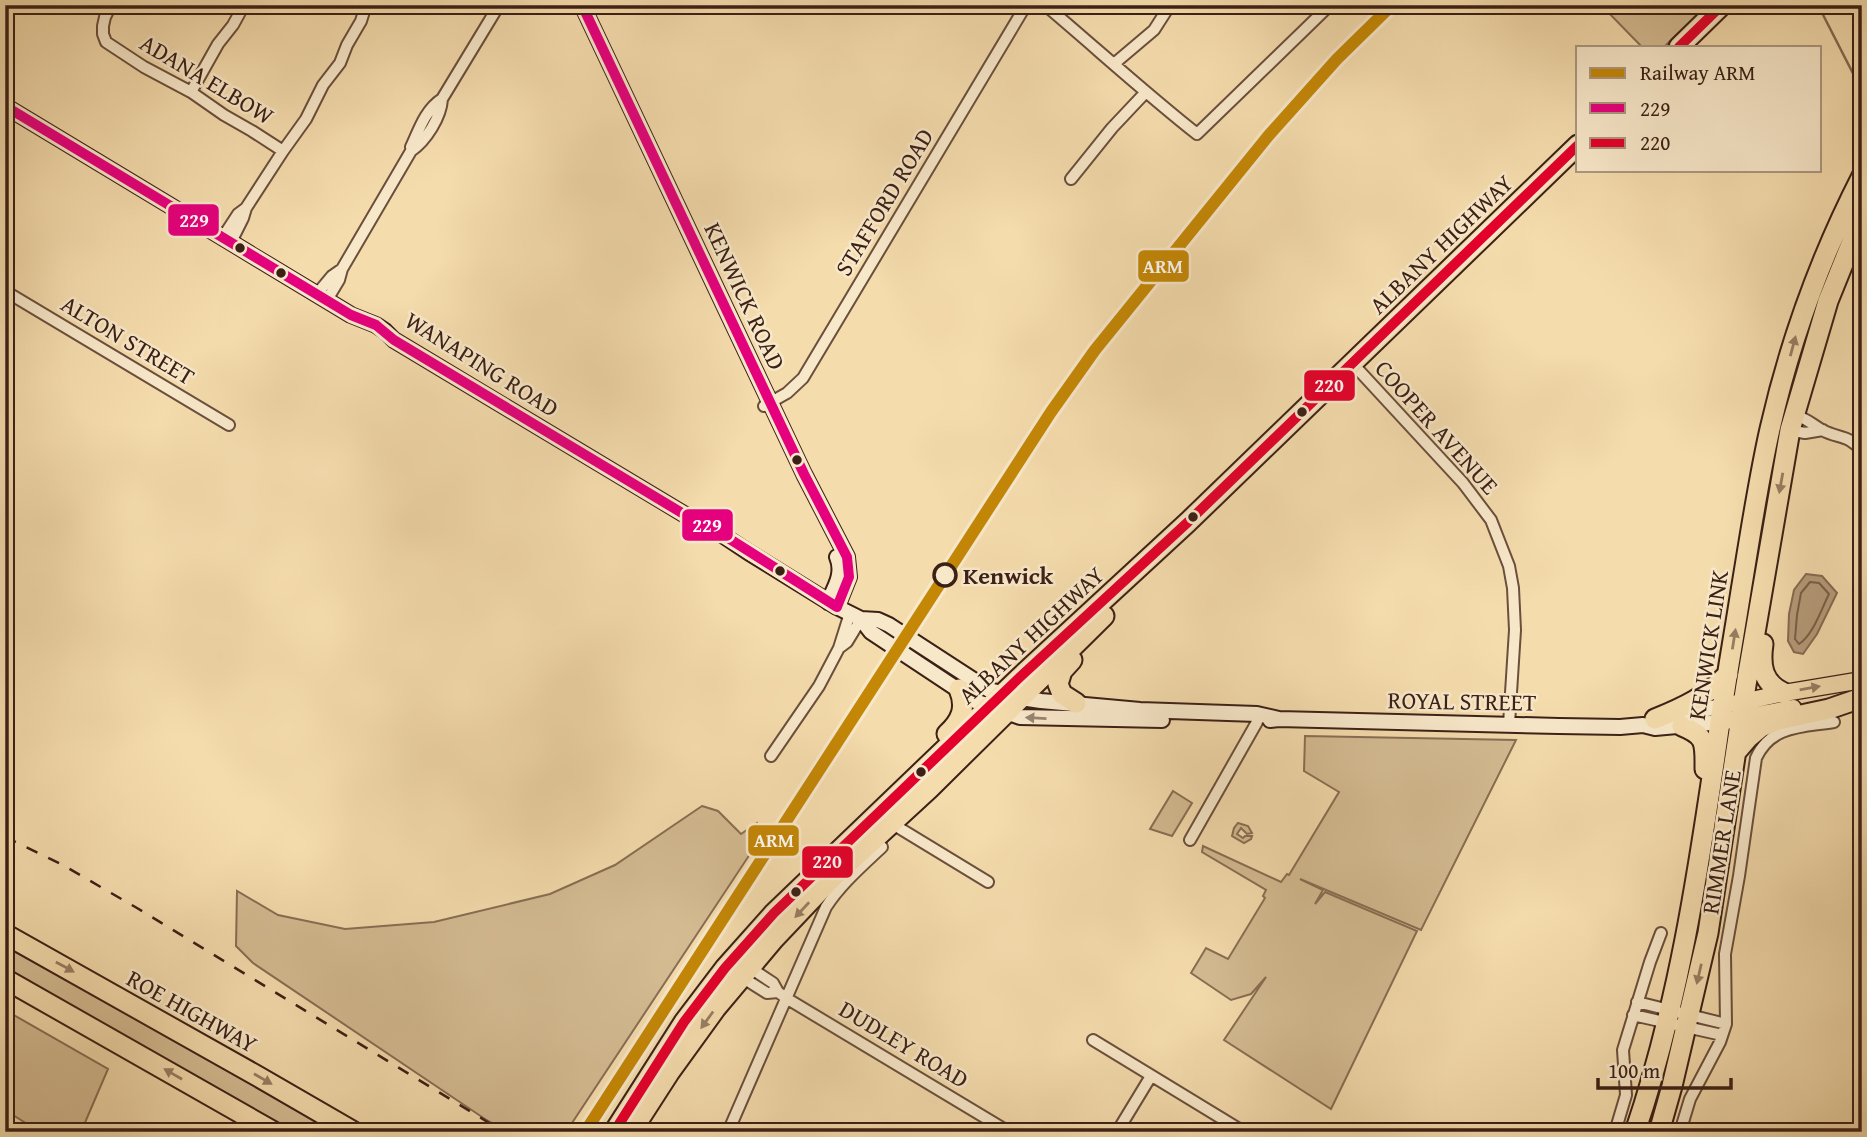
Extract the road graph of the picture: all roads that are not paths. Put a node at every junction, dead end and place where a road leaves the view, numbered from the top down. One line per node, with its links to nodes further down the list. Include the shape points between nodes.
1 (111, 5): 16 (street, ADANA ELBOW, via 103,26 106,42)
2 (244, 5): 16 (street)
3 (366, 5): 20 (street, via 340,63)
4 (499, 5): 27 (street, via 442,99 432,130 411,151 339,281)
5 (574, 5): 29 (main road, KENWICK ROAD)
6 (582, 5): 29 (main road, KENWICK ROAD)
7 (1026, 5): 29 (street, STAFFORD ROAD, via 803,378)
8 (1045, 5): 15 (street)
9 (1170, 5): 15 (street, via 1154,30)
10 (1330, 5): 17 (street, via 1197,134)
11 (1723, 5): 13 (highway)
12 (1735, 5): 14 (highway)
13 (1680, 46)
14 (1692, 46)
15 (1115, 63): 17 (street)
16 (191, 92): 20 (street, ADANA ELBOW)
17 (1145, 93): 22 (street)
18 (5, 106): 25 (main road, WANAPING ROAD)
19 (1576, 147): 28 (highway, ALBANY HIGHWAY)
20 (283, 151): 25 (street)
21 (1576, 159): 28 (highway, ALBANY HIGHWAY)
22 (1071, 179)
23 (1860, 180): 30 (highway, KENWICK LINK, one-way to 23, via 1796,336 1816,278)
24 (1862, 217): 30 (highway, KENWICK LINK)
25 (227, 239): 27 (main road, WANAPING ROAD)
26 (5, 291): 31 (street, ALTON STREET)
27 (322, 297): 35 (main road, WANAPING ROAD, via 358,320 383,328 394,340)
28 (1355, 367): 34 (highway, ALBANY HIGHWAY); 43 (highway, ALBANY HIGHWAY, via 1188,522); 51 (street, COOPER AVENUE, via 1463,482 1491,520 1513,588)
29 (767, 404): 35 (main road, KENWICK ROAD, via 839,564)
30 (1782, 421): 32 (street, via 1806,418); 33 (highway, KENWICK LINK, one-way to 33); 39 (highway, KENWICK LINK, one-way to 30, via 1749,541)
31 (229, 425)
32 (1862, 451)
33 (1768, 559): 41 (highway, via 1761,664 1769,682); 45 (highway, KENWICK LINK)
34 (1118, 602): 43 (highway, ALBANY HIGHWAY); 44 (highway, via 1108,622 1060,675 1060,691)
35 (844, 610): 36 (main road, WANAPING ROAD, via 878,620); 37 (main road, WANAPING ROAD); 54 (street, via 847,642)
36 (931, 651): 37 (main road); 38 (main road); 43 (main road, WANAPING ROAD)
37 (912, 658): 38 (main road, WANAPING ROAD)
38 (935, 674): 40 (main road, WANAPING ROAD)
39 (1728, 674): 46 (highway, KENWICK LINK); 49 (highway, via 1688,705)
40 (959, 689): 43 (main road, WANAPING ROAD, via 975,701); 55 (highway, via 963,702 960,718 925,757)
41 (1784, 692): 42 (main road, ROYAL STREET, one-way to 42); 45 (main road, ROYAL STREET)
42 (1861, 693): 45 (main road, ROYAL STREET, via 1807,705); 53 (highway, via 1829,709 1761,727)
43 (1005, 703): 44 (main road, ROYAL STREET); 48 (main road, ROYAL STREET, one-way to 43, via 1038,719 1020,717); 55 (highway, ALBANY HIGHWAY); 56 (highway, ALBANY HIGHWAY, via 929,789)
44 (1076, 704): 47 (main road, ROYAL STREET)
45 (1742, 710): 46 (main road, ROYAL STREET); 53 (highway, KENWICK LINK)
46 (1722, 714): 49 (main road, ROYAL STREET); 52 (main road, ROYAL STREET); 58 (highway, KENWICK LINK)
47 (1279, 719): 48 (main road, ROYAL STREET); 51 (main road, ROYAL STREET)
48 (1257, 722): 57 (street)
49 (1649, 722): 51 (main road, ROYAL STREET, via 1620,727); 52 (main road, ROYAL STREET, via 1656,728)
50 (1834, 722): 72 (street, RIMMER LANE, via 1769,738 1756,758 1726,946)
51 (1509, 724)
52 (1682, 726): 58 (highway, via 1702,738 1705,752 1699,805)
53 (1736, 752): 71 (highway, KENWICK LINK, one-way to 71, via 1708,933)
54 (771, 756)
55 (922, 771): 63 (highway, ALBANY HIGHWAY)
56 (891, 823): 60 (street); 64 (highway, ALBANY HIGHWAY, one-way to 64)
57 (1190, 840)
58 (1703, 843): 70 (highway, KENWICK LINK)
59 (882, 847): 67 (street, via 826,907)
60 (988, 883)
61 (1661, 933): 68 (street)
62 (5, 934): 78 (highway, ROE HIGHWAY, one-way to 78)
63 (748, 941): 64 (street); 66 (highway, ALBANY HIGHWAY)
64 (743, 971): 66 (street); 67 (street, DUDLEY ROAD, via 773,983); 80 (highway, ALBANY HIGHWAY, one-way to 80)
65 (5, 979): 77 (highway, one-way to 65)
66 (706, 992): 79 (highway, ALBANY HIGHWAY)
67 (782, 995): 81 (street); 82 (street, DUDLEY ROAD)
68 (1637, 1002): 69 (street); 70 (street)
69 (1633, 1015): 70 (street); 85 (street, via 1623,1050 1626,1095)
70 (1668, 1015): 71 (street); 86 (highway, KENWICK LINK)
71 (1688, 1020): 72 (street); 87 (highway, KENWICK LINK)
72 (1724, 1029): 88 (street, RIMMER LANE, via 1690,1099)
73 (1093, 1040): 74 (street)
74 (1151, 1076): 83 (street); 84 (street)
75 (5, 1128): 76 (street)
76 (13, 1132)
77 (274, 1132)
78 (354, 1132)
79 (614, 1132)
80 (631, 1132)
81 (728, 1132)
82 (1009, 1132)
83 (1118, 1132)
84 (1244, 1132)
85 (1615, 1132)
86 (1635, 1132)
87 (1659, 1132)
88 (1680, 1132)

